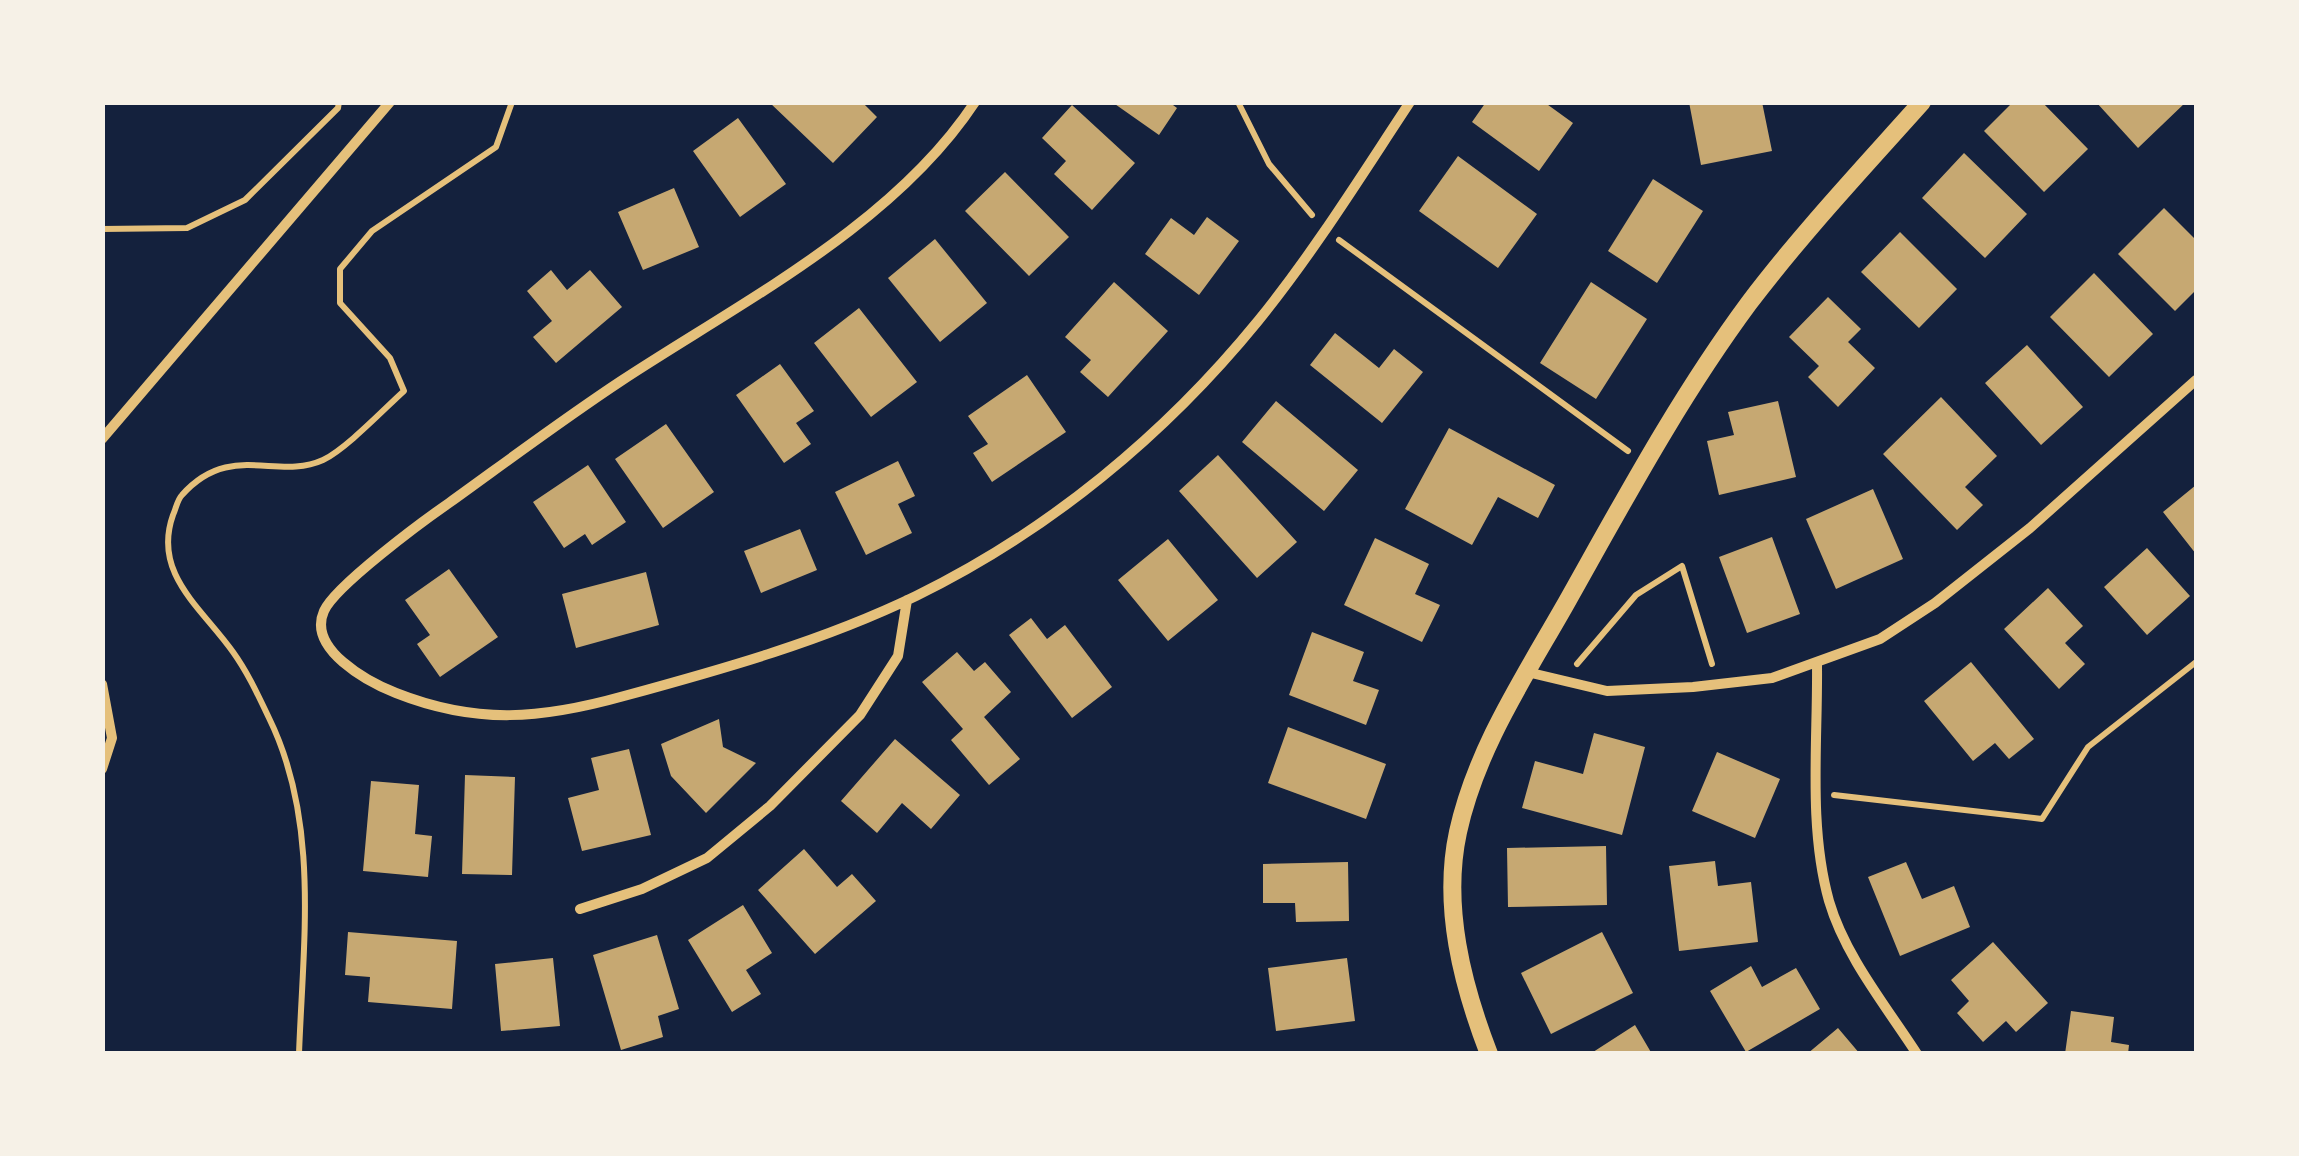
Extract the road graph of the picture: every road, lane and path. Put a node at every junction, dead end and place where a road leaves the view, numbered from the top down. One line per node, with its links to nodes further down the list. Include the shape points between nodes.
1 (338, 102): 8 (path, via 245,200 187,228)
2 (390, 102): 11 (street)
3 (512, 102): 23 (path, via 496,147 372,231 340,269 340,303 390,358 404,391 326,459 210,472 180,497 168,529 166,554 178,583 246,670 282,743 295,787 305,899)
4 (975, 102): 13 (street, via 920,170 858,222 426,519 337,592 322,613 322,628 334,656 374,685 469,715 524,716 712,672)
5 (1238, 102): 9 (path, via 1269,164)
6 (1410, 102): 9 (street)
7 (1922, 102): 12 (street, via 1749,304)
8 (102, 229)
9 (1326, 231): 12 (path); 13 (street, via 1259,320 1133,453 990,556)
10 (2196, 380): 15 (street, via 1935,603 1880,639)
11 (102, 439)
12 (1645, 464): 16 (street)
13 (907, 600): 22 (street, via 898,656 860,714 770,806 707,858)
14 (2196, 662): 21 (path, via 2088,748 2042,819)
15 (1817, 664): 19 (street); 21 (street)
16 (1527, 672): 17 (street); 24 (street, via 1474,773 1452,879 1456,937)
17 (1563, 682): 19 (street, via 1607,691); 19 (path, via 1636,595 1682,566)
18 (102, 684): 20 (street, via 112,738)
19 (1719, 684)
20 (102, 768)
21 (1818, 794): 25 (street, via 1830,904 1860,967)
22 (580, 909)
23 (299, 1054)
24 (1489, 1054)
25 (1917, 1054)

